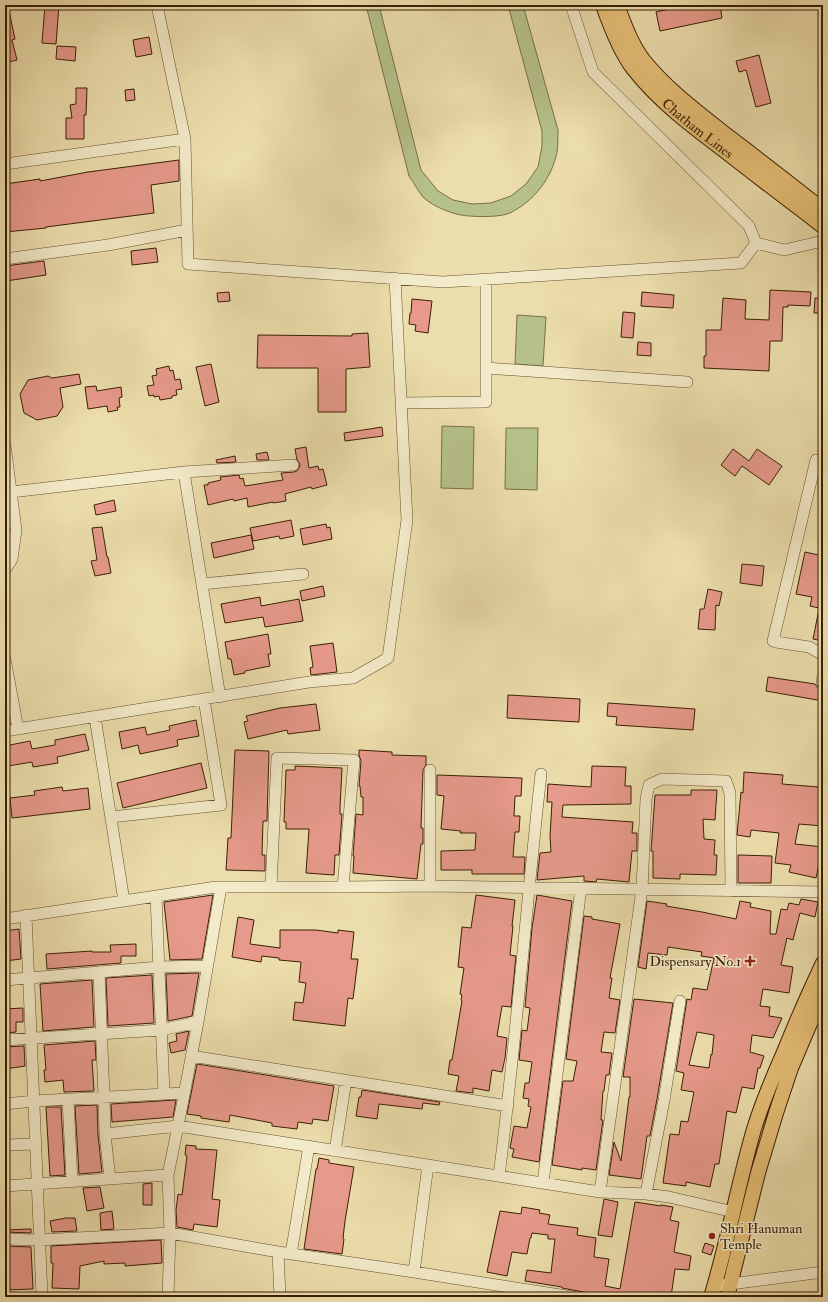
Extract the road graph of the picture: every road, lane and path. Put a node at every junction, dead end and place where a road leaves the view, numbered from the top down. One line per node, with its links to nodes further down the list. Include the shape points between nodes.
1 (157, 5): 5 (street)
2 (571, 5): 11 (street, via 593,72 749,226)
3 (604, 5): 8 (highway, Chatham Lines, via 633,67 654,91 689,122)
4 (616, 5): 7 (highway, Chatham Lines, via 632,43 666,88)
5 (185, 139): 6 (street); 9 (street)
6 (5, 164)
7 (823, 211)
8 (823, 225)
9 (187, 230): 12 (street, via 108,245); 13 (street, via 188,264)
10 (823, 241): 11 (street, via 784,250)
11 (756, 244): 14 (street, via 741,263)
12 (5, 259)
13 (395, 278): 14 (street, via 443,282); 17 (street)
14 (486, 279): 15 (street)
15 (486, 368): 16 (street); 17 (street, via 486,402)
16 (687, 382)
17 (401, 403): 29 (street, via 407,520 388,658 353,678 310,682)
18 (5, 445): 22 (street)
19 (823, 462): 27 (street, via 816,460 773,641 808,647)
20 (293, 465): 21 (street)
21 (184, 472): 22 (street); 26 (street)
22 (12, 492): 23 (street)
23 (10, 530): 24 (street, via 12,558)
24 (5, 570)
25 (303, 574): 26 (street)
26 (202, 584): 29 (street)
27 (823, 655)
28 (5, 659): 32 (street)
29 (220, 697): 30 (street)
30 (204, 699): 31 (street); 36 (street, via 221,805)
31 (95, 717): 32 (street); 36 (street)
32 (18, 729): 33 (street)
33 (5, 731)
34 (430, 770): 37 (street)
35 (541, 774): 41 (street)
36 (111, 817): 47 (street)
37 (430, 886): 40 (street); 41 (street)
38 (221, 887): 39 (street); 46 (street); 51 (street)
39 (271, 887): 40 (street); 40 (street, via 277,758 354,760)
40 (343, 887)
41 (528, 888): 42 (street); 71 (street)
42 (582, 888): 43 (street); 83 (street)
43 (642, 889): 44 (street); 44 (street, via 646,799 649,785 662,779 726,780 730,793); 86 (street)
44 (731, 891): 45 (street)
45 (823, 892)
46 (156, 896): 47 (street); 52 (street)
47 (124, 900): 48 (street)
48 (26, 915): 49 (street); 54 (street)
49 (5, 919)
50 (823, 963): 88 (main road, via 763,1104 744,1167)
51 (207, 966): 52 (street); 58 (street)
52 (159, 967): 53 (street); 59 (street)
53 (99, 972): 54 (street); 60 (street)
54 (29, 977): 55 (street); 61 (street)
55 (5, 980)
56 (823, 993): 96 (main road, via 791,1068 776,1113)
57 (680, 1001): 87 (street)
58 (198, 1022): 59 (street); 63 (street)
59 (161, 1030): 60 (street); 66 (street)
60 (102, 1034): 61 (street); 67 (street)
61 (31, 1038): 62 (street); 69 (street)
62 (5, 1040)
63 (191, 1056): 64 (street); 65 (street)
64 (346, 1080): 71 (street); 77 (street)
65 (184, 1093): 66 (street); 72 (street)
66 (164, 1094): 67 (street)
67 (104, 1097): 68 (street); 73 (street)
68 (68, 1099): 69 (street); 82 (street)
69 (34, 1101): 70 (street); 74 (street)
70 (5, 1104)
71 (508, 1106): 80 (street)
72 (178, 1126): 73 (street); 76 (street); 79 (street)
73 (105, 1134): 81 (street)
74 (36, 1144): 75 (street); 84 (street)
75 (5, 1146)
76 (309, 1146): 77 (street); 93 (street)
77 (335, 1150): 78 (street)
78 (428, 1165): 80 (street); 94 (street)
79 (168, 1175): 81 (street); 89 (street)
80 (499, 1176): 83 (street)
81 (110, 1179): 82 (street)
82 (72, 1181): 84 (street)
83 (543, 1183): 86 (street)
84 (37, 1184): 85 (street); 91 (street)
85 (5, 1186)
86 (600, 1192): 87 (street)
87 (646, 1194): 88 (street)
88 (734, 1212): 97 (main road)
89 (170, 1233): 91 (street); 92 (street); 99 (street)
90 (5, 1239): 91 (street)
91 (39, 1240): 98 (street)
92 (278, 1252): 93 (street); 100 (street)
93 (291, 1254): 94 (street)
94 (414, 1272): 101 (street)
95 (823, 1272): 96 (street)
96 (729, 1290): 97 (street)
97 (713, 1292)
98 (42, 1297)
99 (168, 1297)
100 (280, 1297)
101 (573, 1297)

